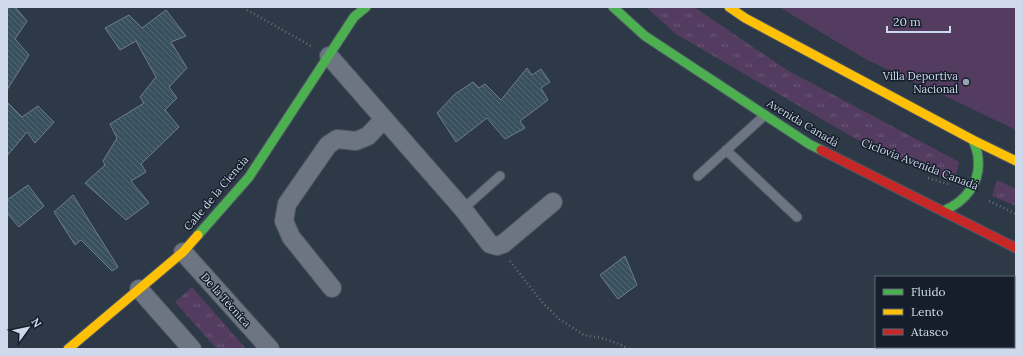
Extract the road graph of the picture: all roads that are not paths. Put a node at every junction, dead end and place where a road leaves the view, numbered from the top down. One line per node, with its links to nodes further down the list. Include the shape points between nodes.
1 (366, 7): 4 (main road, Calle de la Ciencia, via 354,17)
2 (613, 7): 5 (main road, Avenida Canadá, via 645,36)
3 (729, 7): 7 (main road, via 745,18)
4 (329, 56): 6 (street); 17 (main road, Calle de la Ciencia, via 248,176)
5 (765, 114): 8 (lane); 14 (main road, Avenida Canadá, via 810,144)
6 (384, 118): 13 (street); 18 (street, via 368,136 356,141 337,138 328,145 287,204 284,221 291,237)
7 (973, 140): 9 (main road); 14 (main road, via 978,165 971,190 959,203)
8 (726, 150): 11 (lane); 15 (lane)
9 (1016, 161)
10 (500, 176): 13 (lane)
11 (698, 176)
12 (553, 202): 13 (street, via 503,244 497,246 490,244)
13 (463, 209)
14 (943, 211): 16 (main road, Avenida Canadá)
15 (797, 217)
16 (1016, 248)
17 (183, 252): 19 (main road, Calle de la Ciencia); 22 (street, De la Técnica)
18 (332, 288)
19 (140, 289): 20 (main road, Calle de la Ciencia); 21 (street)
20 (68, 349)
21 (192, 349)
22 (270, 349)

